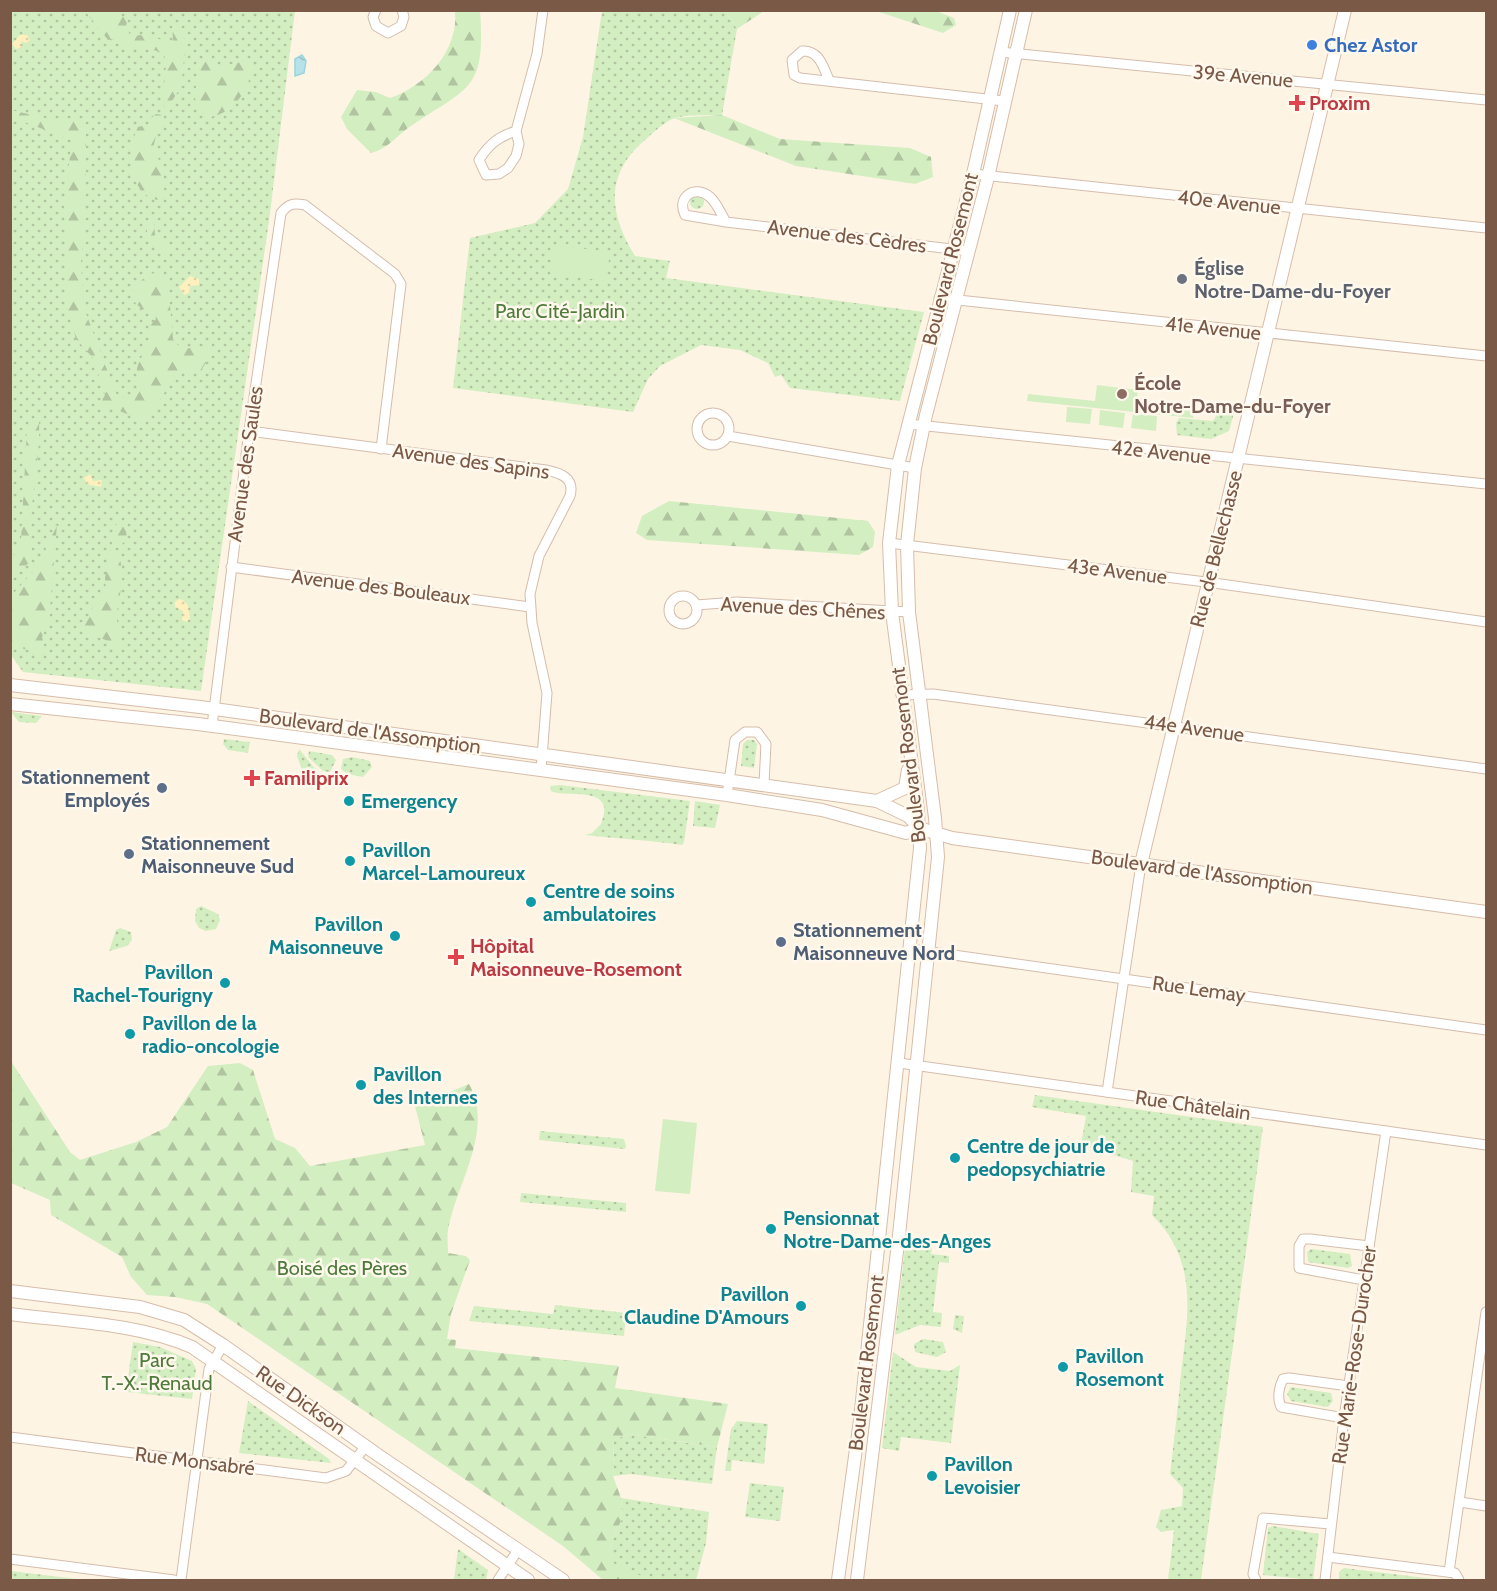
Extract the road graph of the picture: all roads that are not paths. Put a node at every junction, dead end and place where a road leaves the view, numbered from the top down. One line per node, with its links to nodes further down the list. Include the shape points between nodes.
1 (375, 10): 2 (street, via 376,26 388,33 401,26)
2 (402, 10)
3 (543, 10): 14 (street, via 537,54)
4 (1010, 10): 7 (main road, Boulevard Rosemont)
5 (1026, 10): 8 (main road, Boulevard Rosemont)
6 (1345, 10): 10 (main road, Rue de Bellechasse)
7 (1000, 52): 8 (street, 39e Avenue); 11 (main road, Boulevard Rosemont)
8 (1014, 54): 10 (street, 39e Avenue); 13 (main road, Boulevard Rosemont)
9 (829, 80): 11 (street)
10 (1327, 84): 12 (street, 39e Avenue); 17 (main road, Rue de Bellechasse)
11 (988, 100): 13 (street); 15 (main road, Boulevard Rosemont)
12 (1486, 100)
13 (1004, 101): 16 (main road, Boulevard Rosemont)
14 (516, 131): 14 (street, via 487,146 479,160 486,175 508,168 519,144)
15 (973, 174): 16 (street, 40e Avenue); 20 (main road, Boulevard Rosemont)
16 (987, 177): 17 (street, 40e Avenue); 21 (main road, Boulevard Rosemont)
17 (1298, 209): 19 (street, 40e Avenue); 24 (main road, Rue de Bellechasse)
18 (726, 222): 18 (street, Avenue des Cèdres, via 710,196 703,192 686,195 682,201 685,215); 20 (street, Avenue des Cèdres)
19 (1486, 228)
20 (953, 249): 21 (street, Avenue des Cèdres); 22 (main road, Boulevard Rosemont)
21 (968, 251): 23 (main road, Boulevard Rosemont)
22 (939, 298): 23 (street, 41e Avenue); 26 (main road, Boulevard Rosemont)
23 (956, 301): 24 (street, 41e Avenue); 27 (main road, Boulevard Rosemont)
24 (1267, 334): 25 (street, 41e Avenue); 31 (main road, Rue de Bellechasse)
25 (1486, 356)
26 (908, 424): 27 (street, 42e Avenue); 32 (main road, Boulevard Rosemont)
27 (923, 426): 31 (street, 42e Avenue); 33 (main road, Boulevard Rosemont)
28 (249, 431): 30 (street, Avenue des Sapins); 30 (street, Avenue des Saules, via 281,213 287,205 295,203 305,205 395,274 401,284); 37 (street, Avenue des Saules)
29 (728, 436): 32 (street)
30 (381, 449): 40 (street, Avenue des Sapins, via 546,470 569,479 570,496 539,556)
31 (1238, 460): 34 (street, 42e Avenue); 38 (main road, Rue de Bellechasse)
32 (898, 465): 33 (street); 35 (main road, Boulevard Rosemont)
33 (915, 468): 36 (main road, Boulevard Rosemont)
34 (1486, 484)
35 (889, 543): 36 (street, 43e Avenue); 41 (main road, Boulevard Rosemont)
36 (907, 544): 38 (street, 43e Avenue); 42 (main road, Boulevard Rosemont)
37 (231, 567): 40 (street, Avenue des Bouleaux); 48 (street, Avenue des Saules)
38 (1207, 583): 43 (street, 43e Avenue); 50 (main road, Rue de Bellechasse)
39 (696, 604): 41 (street, Avenue des Chênes, via 737,602)
40 (530, 607): 51 (street, Avenue des Sapins, via 548,693)
41 (892, 612): 42 (street, Avenue des Chênes); 46 (main road, Boulevard Rosemont)
42 (909, 612): 45 (main road, Boulevard Rosemont)
43 (1486, 622)
44 (10, 685): 48 (main road, Boulevard de l'Assomption)
45 (919, 693): 46 (street, 44e Avenue); 50 (street, 44e Avenue); 60 (main road, Boulevard Rosemont)
46 (901, 695): 52 (main road, Boulevard Rosemont)
47 (10, 704): 49 (main road, Boulevard de l'Assomption)
48 (214, 710): 49 (street, Avenue des Saules); 51 (main road, Boulevard de l'Assomption)
49 (212, 726): 54 (main road, Boulevard de l'Assomption)
50 (1174, 726): 53 (street, 44e Avenue); 61 (main road, Rue de Bellechasse)
51 (542, 754): 54 (street, Avenue des Sapins); 55 (main road, Boulevard de l'Assomption)
52 (910, 754): 58 (main road, via 904,789); 59 (main road, Boulevard Rosemont)
53 (1486, 769)
54 (541, 770): 57 (main road, Boulevard de l'Assomption)
55 (729, 780): 56 (main road, Boulevard de l'Assomption); 56 (street, via 735,740 745,732 757,732 766,744); 57 (street)
56 (764, 784): 58 (main road, Boulevard de l'Assomption)
57 (727, 795): 59 (main road, Boulevard de l'Assomption, via 822,810 906,833)
58 (877, 801): 59 (main road, Boulevard de l'Assomption, via 908,816)
59 (919, 828): 60 (main road, Boulevard de l'Assomption); 63 (main road, Boulevard Rosemont)
60 (936, 834): 61 (main road, Boulevard de l'Assomption); 64 (main road, Boulevard Rosemont, via 938,857)
61 (1142, 864): 62 (main road, Boulevard de l'Assomption); 65 (street, Rue de Bellechasse)
62 (1486, 912)
63 (911, 949): 64 (street, Rue Lemay); 67 (main road, Boulevard Rosemont)
64 (928, 951): 65 (street, Rue Lemay); 68 (main road, Boulevard Rosemont)
65 (1124, 979): 66 (street, Rue Lemay); 69 (street, Rue de Bellechasse)
66 (1486, 1030)
67 (899, 1063): 68 (street, Rue Châtelain); 98 (main road, Boulevard Rosemont, via 860,1420)
68 (916, 1065): 69 (street, Rue Châtelain); 99 (main road, Boulevard Rosemont)
69 (1107, 1092): 70 (street, Rue Châtelain)
70 (1386, 1131): 71 (street, Rue Châtelain); 72 (street, Rue Marie-Rose-Durocher)
71 (1486, 1145)
72 (1369, 1246): 73 (street, Rue Marie-Rose-Durocher); 73 (street, via 1310,1239 1303,1239 1299,1246 1299,1268)
73 (1364, 1280): 79 (street, Rue Marie-Rose-Durocher)
74 (10, 1292): 77 (main road, Rue Dickson, via 140,1307 184,1320)
75 (1486, 1312): 85 (street)
76 (10, 1314): 78 (main road, Rue Dickson, via 156,1334 192,1347)
77 (223, 1345): 78 (street); 82 (main road, Rue Dickson)
78 (212, 1361): 83 (street); 84 (main road, Rue Dickson)
79 (1349, 1386): 80 (street, Rue Marie-Rose-Durocher); 80 (street, via 1289,1378 1280,1384 1281,1407)
80 (1344, 1418): 87 (street, Rue Marie-Rose-Durocher)
81 (10, 1437): 83 (street, Rue Monsabré)
82 (366, 1446): 84 (street, Rue Monsabré); 88 (main road, Rue Dickson)
83 (197, 1461): 84 (street, Rue Monsabré, via 326,1478 342,1474); 94 (street)
84 (356, 1462): 91 (main road, Rue Dickson)
85 (1461, 1502): 86 (street); 92 (street)
86 (1486, 1506)
87 (1330, 1524): 89 (street, Rue Marie-Rose-Durocher); 100 (street, via 1263,1518 1253,1574)
88 (518, 1550): 91 (street); 97 (main road, Rue Dickson)
89 (1328, 1557): 92 (street); 101 (street, Rue Marie-Rose-Durocher)
90 (10, 1559): 93 (street)
91 (507, 1567): 95 (street); 96 (main road, Rue Dickson)
92 (1449, 1572): 102 (street, via 1455,1573)
93 (174, 1581)
94 (181, 1581)
95 (498, 1581)
96 (528, 1581)
97 (563, 1581)
98 (838, 1581)
99 (857, 1581)
100 (1256, 1581)
101 (1325, 1581)
102 (1459, 1581)

